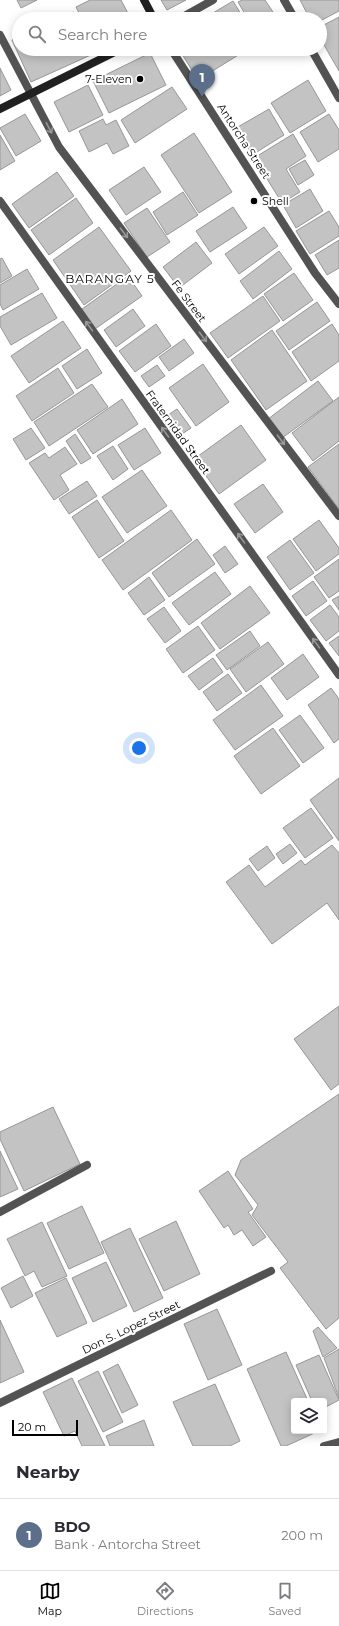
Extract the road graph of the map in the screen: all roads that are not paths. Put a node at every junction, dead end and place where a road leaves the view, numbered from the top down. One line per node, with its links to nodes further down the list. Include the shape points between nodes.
1 (144, 0): 4 (main road)
2 (213, 0): 5 (street)
3 (284, 0): 6 (street)
4 (150, 12)
5 (192, 12)
6 (291, 12)
7 (0, 35): 11 (street, Fe Street)
8 (107, 56): 11 (main road)
9 (176, 56): 15 (street, Antorcha Street, via 315,273)
10 (316, 56): 12 (street)
11 (30, 93): 13 (main road); 16 (street, Fe Street, one-way to 16, via 59,147)
12 (339, 98)
13 (0, 108)
14 (0, 201): 17 (street, Fraternidad Street, one-way to 14)
15 (339, 304)
16 (339, 516)
17 (339, 675)
18 (87, 1165): 19 (street)
19 (0, 1212)
20 (271, 1271): 21 (street, Don S. Lopez Street)
21 (0, 1403)
22 (339, 1442): 23 (street)
23 (324, 1446)

